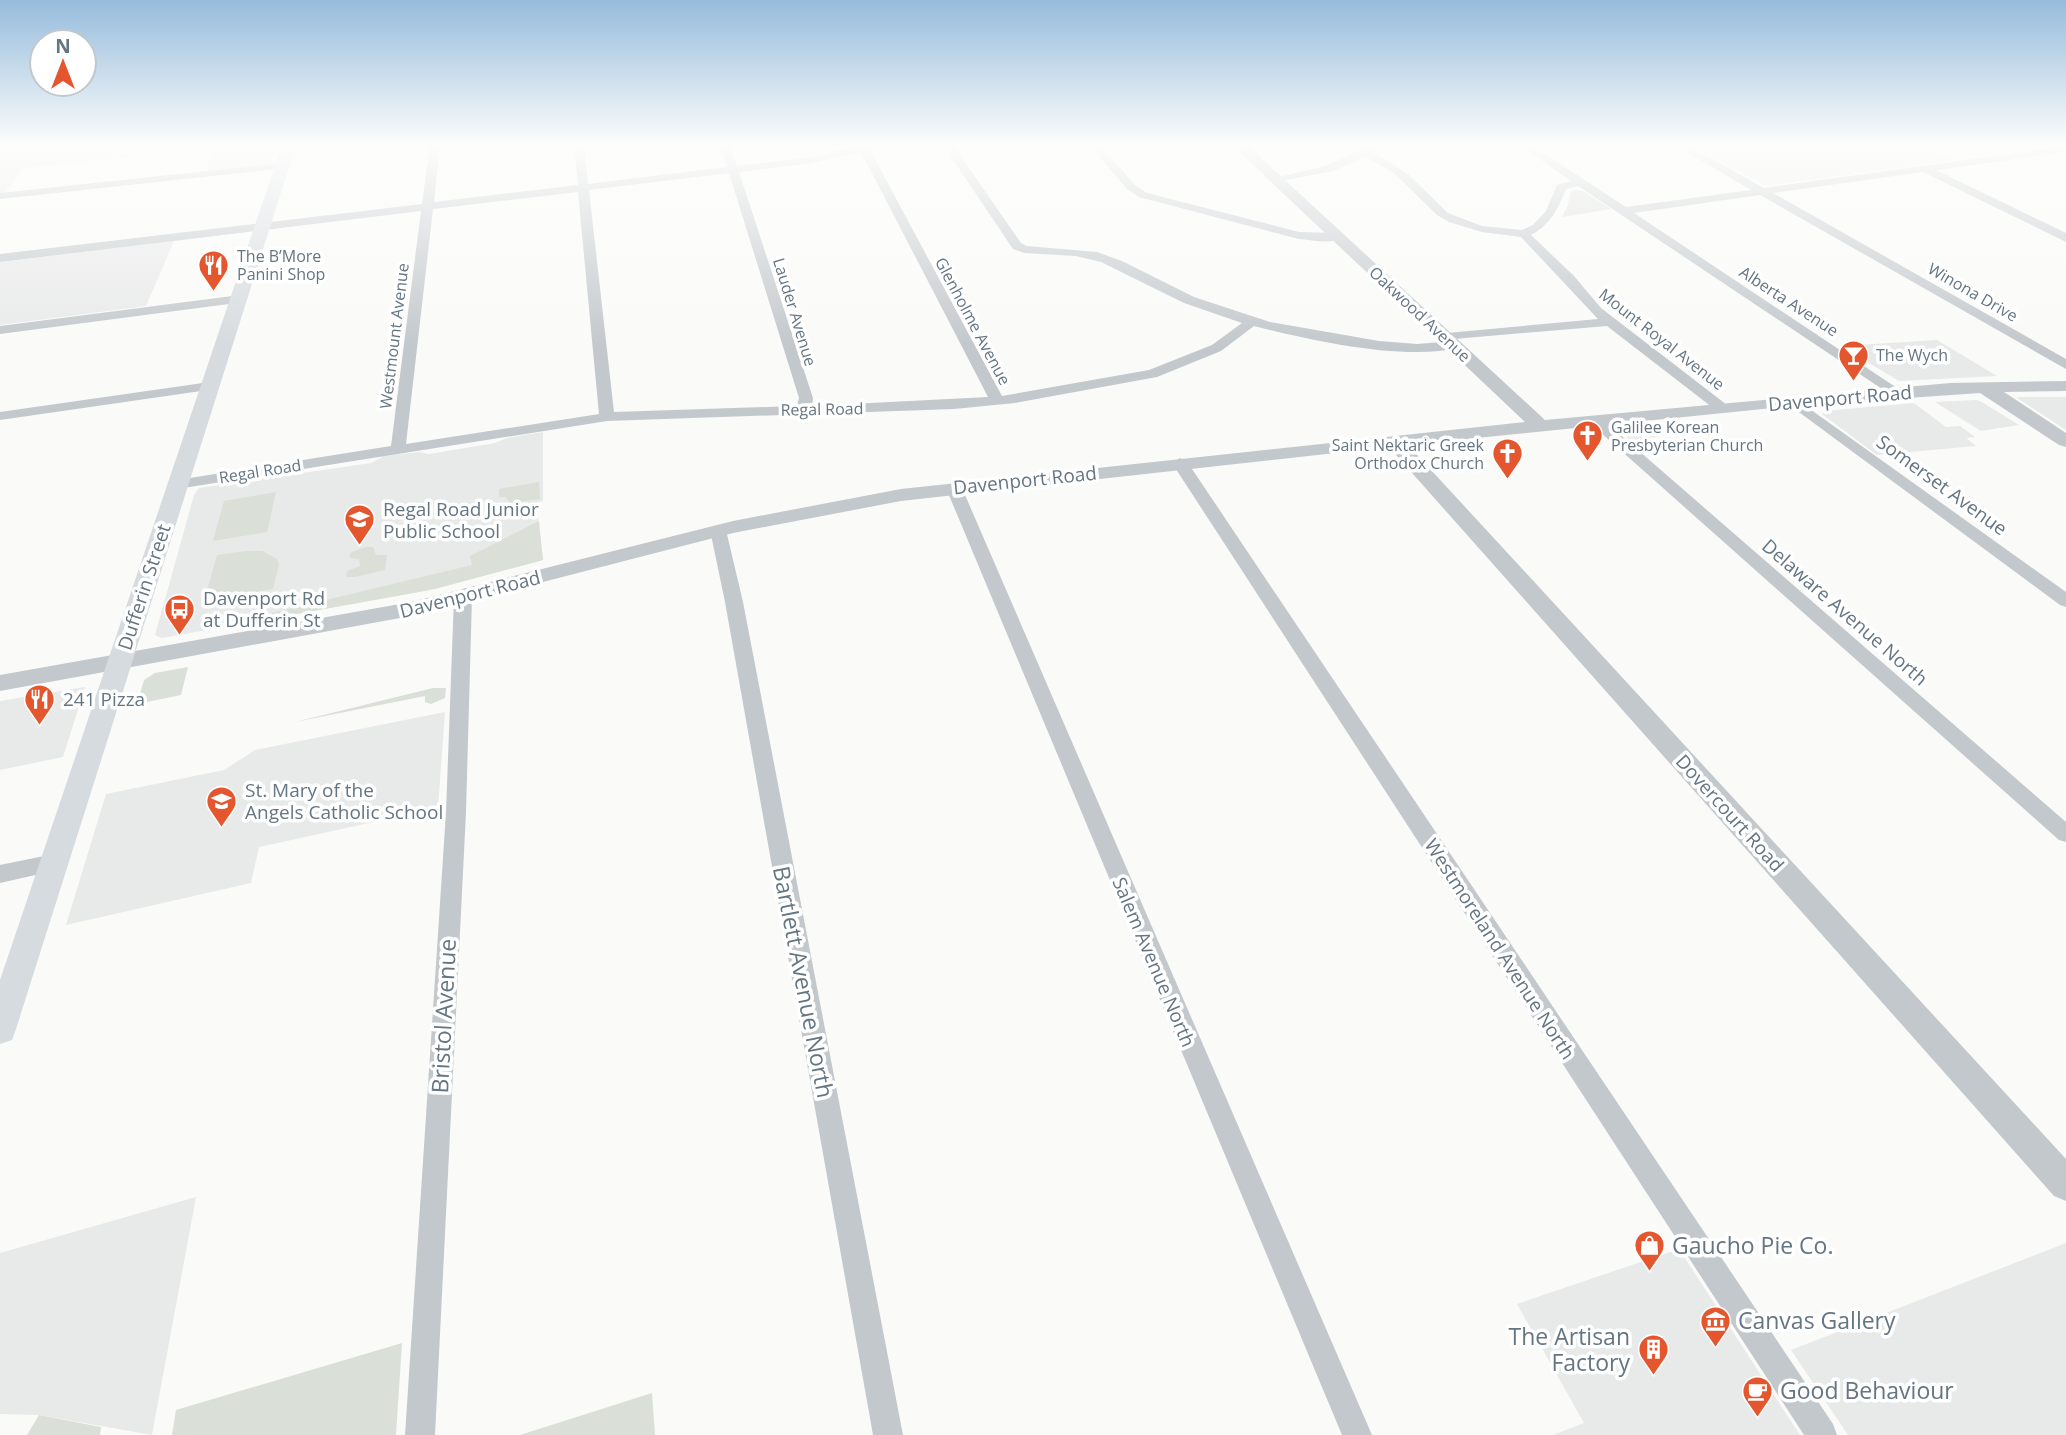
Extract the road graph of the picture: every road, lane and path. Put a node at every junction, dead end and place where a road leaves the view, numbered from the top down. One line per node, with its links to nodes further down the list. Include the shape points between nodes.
1 (267, 212): 15 (main road, Dufferin Street)
2 (377, 212): 15 (street)
3 (425, 212): 41 (street, Westmount Avenue)
4 (586, 212): 35 (street)
5 (746, 212): 33 (street, Lauder Avenue, via 806,398)
6 (897, 212): 30 (street, Glenholme Avenue)
7 (994, 212): 22 (street, via 1017,246 1102,258 1170,292)
8 (1209, 212): 17 (street, via 1300,235)
9 (1311, 212): 17 (street, Oakwood Avenue)
10 (1441, 212): 16 (street, via 1473,227)
11 (1551, 212): 16 (street)
12 (1626, 212): 29 (street, Alberta Avenue)
13 (1797, 212): 25 (street, Winona Drive)
14 (2013, 212): 18 (street)
15 (263, 226): 19 (street); 20 (main road, Dufferin Street)
16 (1524, 234): 21 (street, Mount Royal Avenue)
17 (1338, 237): 24 (street, Oakwood Avenue)
18 (2066, 238)
19 (0, 257)
20 (240, 299): 23 (street); 26 (main road, Dufferin Street)
21 (1609, 322): 24 (street); 32 (street, Mount Royal Avenue)
22 (1249, 323): 24 (street, via 1420,348); 30 (street, Regal Road, via 1193,359 1152,374)
23 (0, 330)
24 (1451, 341): 37 (street, Oakwood Avenue)
25 (2066, 365)
26 (210, 386): 34 (street); 43 (main road, Dufferin Street)
27 (2066, 386): 28 (street, Davenport Road)
28 (1983, 387): 29 (street, Davenport Road); 40 (street)
29 (1896, 392): 31 (street, Davenport Road)
30 (998, 401): 33 (street, Regal Road)
31 (1793, 401): 32 (street, Davenport Road); 47 (street, Somerset Avenue)
32 (1722, 408): 36 (street, Davenport Road)
33 (804, 410): 35 (street, Regal Road)
34 (4, 416): 38 (street)
35 (607, 417): 41 (street, Regal Road)
36 (1596, 421): 37 (street, Davenport Road); 50 (street, Delaware Avenue North)
37 (1540, 426): 39 (street, Davenport Road)
38 (0, 431)
39 (1394, 441): 42 (street, Davenport Road); 54 (street, Dovercourt Road)
40 (2066, 441)
41 (398, 449): 43 (street, Regal Road)
42 (1180, 463): 44 (street, Davenport Road); 58 (street, Westmoreland Avenue North)
43 (177, 484): 48 (main road, Dufferin Street)
44 (954, 488): 45 (street, Davenport Road); 57 (street, Salem Avenue North)
45 (718, 530): 46 (street, Davenport Road); 56 (street, Bartlett Avenue North)
46 (463, 597): 48 (street, Davenport Road); 55 (street, Bristol Avenue, via 455,826)
47 (2066, 601)
48 (119, 662): 49 (street, Davenport Road); 51 (main road, Dufferin Street)
49 (0, 683)
50 (2066, 834)
51 (54, 863): 52 (street); 53 (main road, Dufferin Street)
52 (0, 874)
53 (0, 1029)
54 (2066, 1184)
55 (420, 1435)
56 (888, 1435)
57 (1357, 1435)
58 (1822, 1435)

